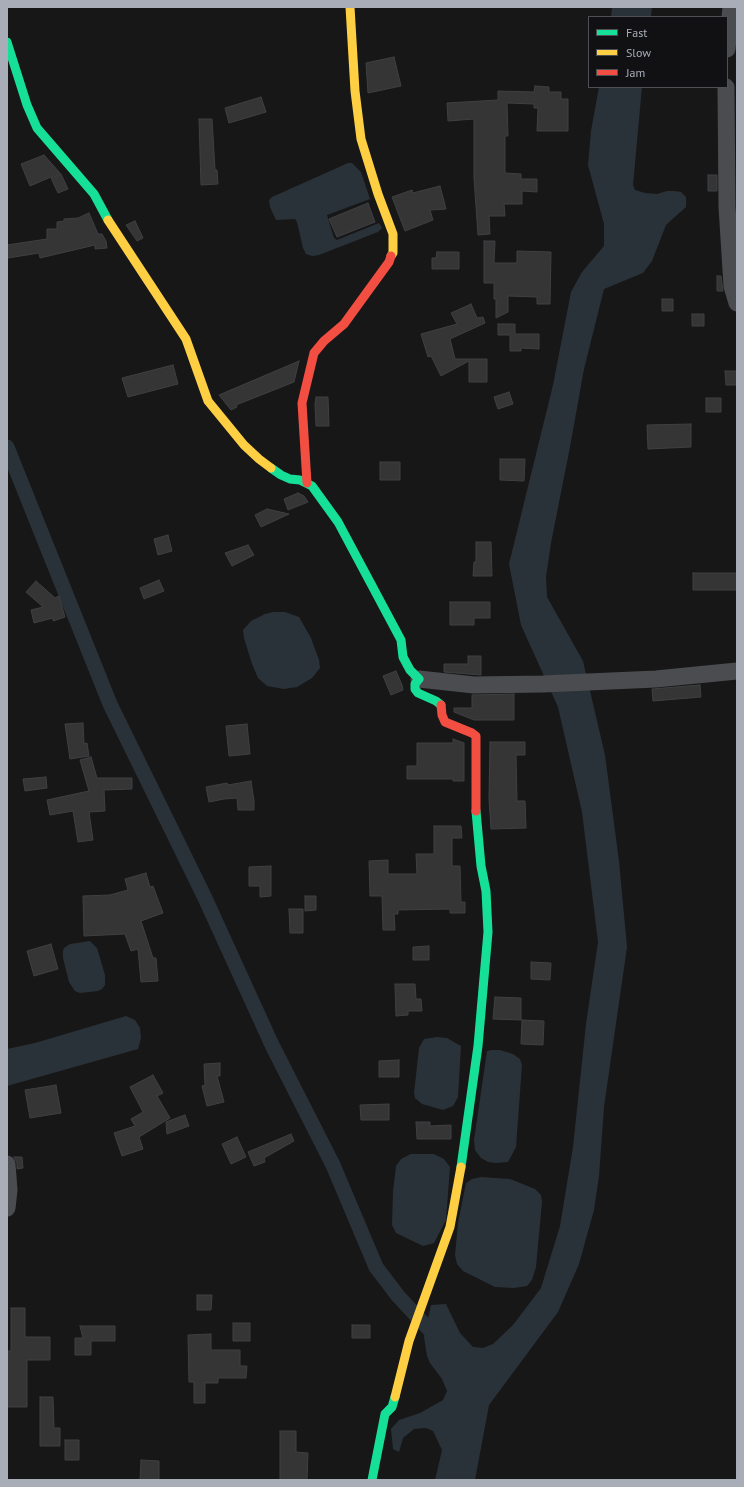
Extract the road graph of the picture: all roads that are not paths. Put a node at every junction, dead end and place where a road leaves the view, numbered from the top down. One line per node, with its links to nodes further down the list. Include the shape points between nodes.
1 (350, 7): 7 (street, via 361,139 393,234 393,253 386,267 344,324 314,353 302,403)
2 (731, 7): 3 (street)
3 (728, 38)
4 (7, 42): 7 (street, via 37,128 94,194 111,226 186,339 208,401 244,445 259,459 281,475)
5 (726, 88): 6 (street, via 727,207 732,286)
6 (737, 303)
7 (307, 483): 9 (street, via 312,486 338,522 401,640 403,657)
8 (737, 671): 9 (street, via 656,679 543,684 474,685)
9 (419, 679): 12 (street, via 415,689 442,706 445,722 476,736 476,805 488,932 478,1046 450,1228 409,1341 392,1407 385,1414 382,1423)
10 (7, 1164): 11 (street)
11 (7, 1208)
12 (372, 1480)

